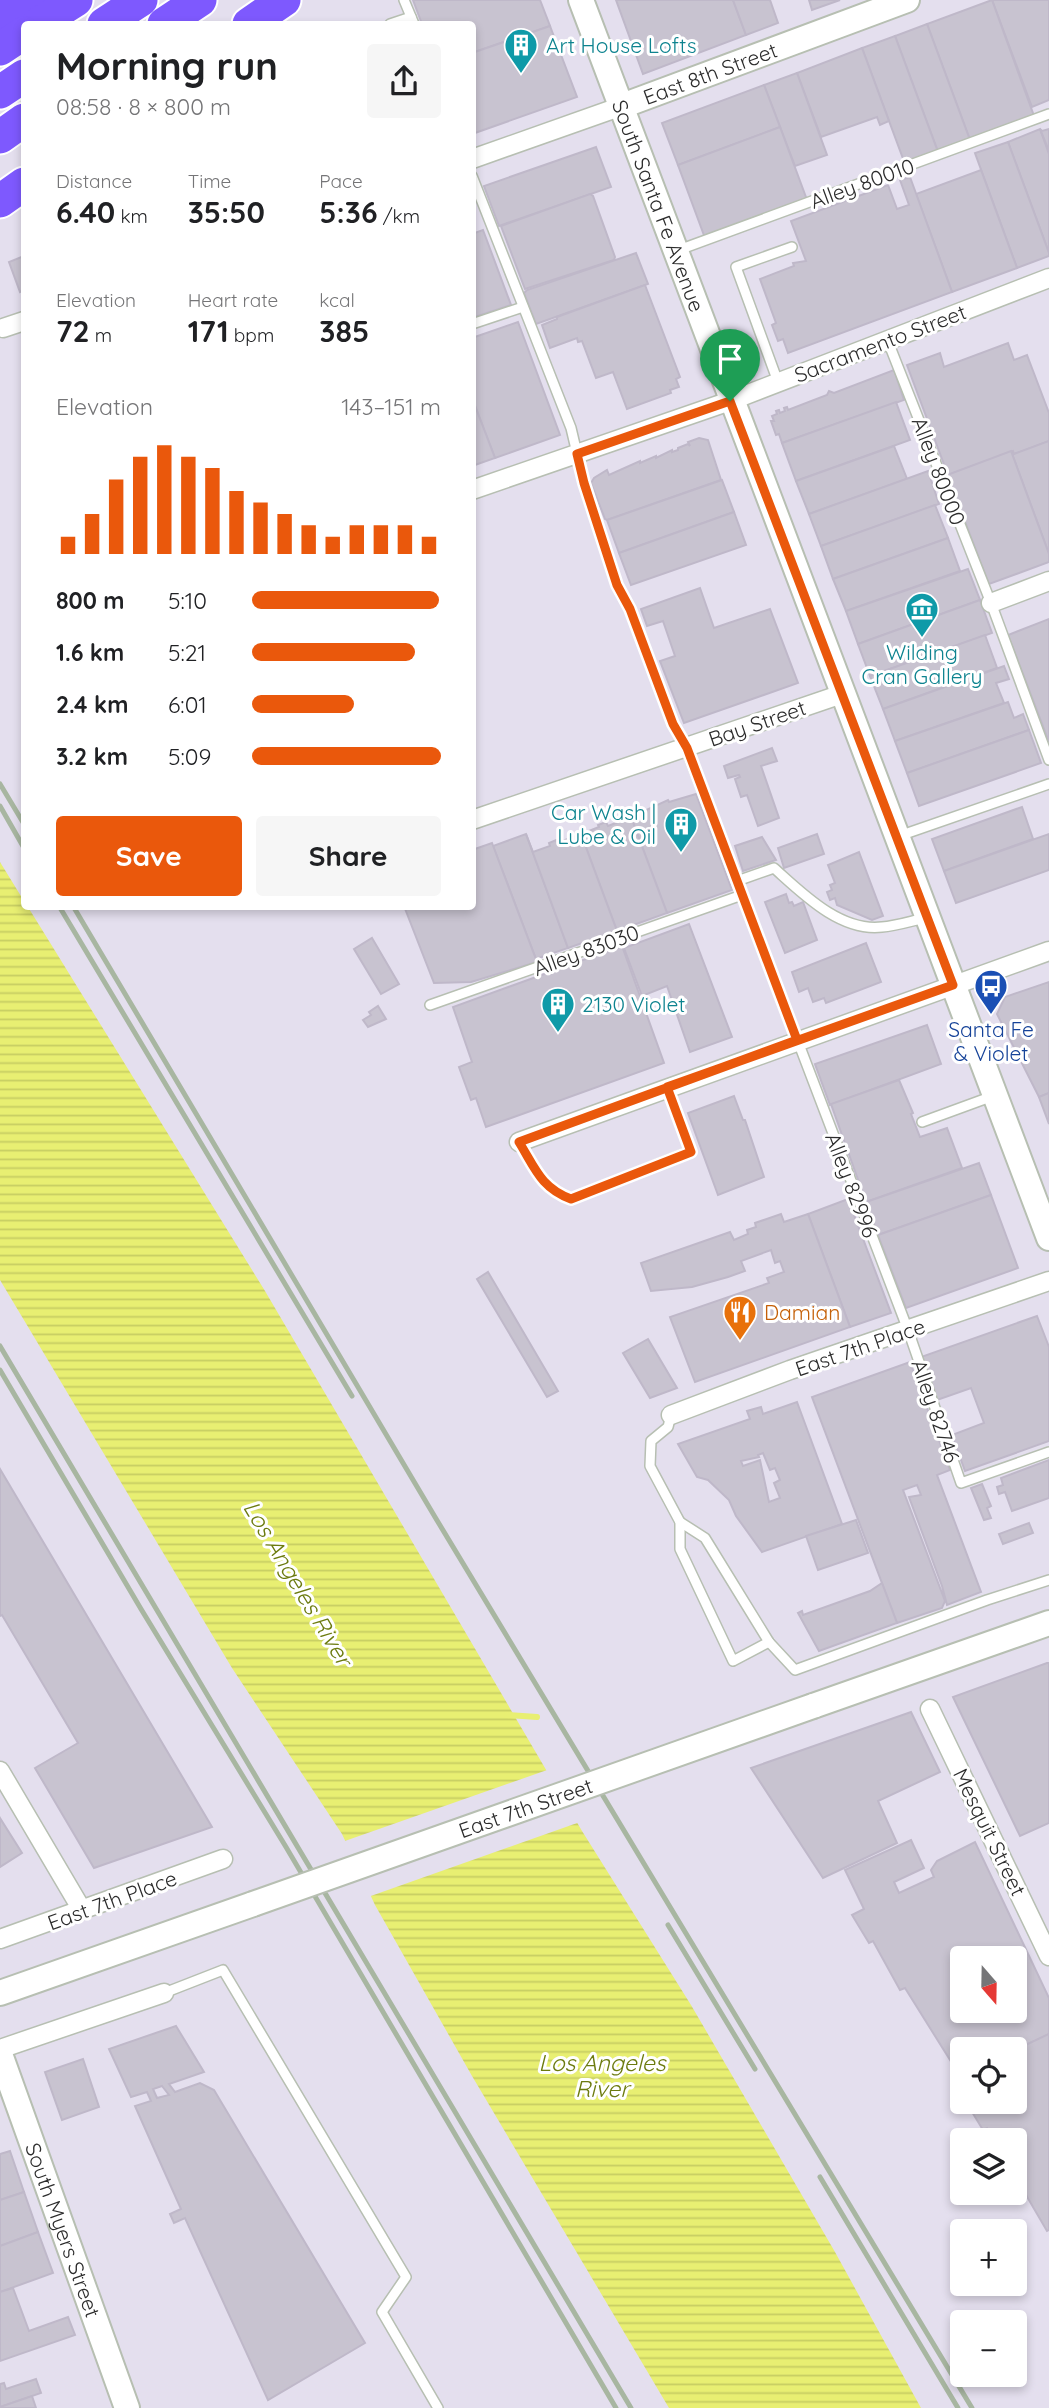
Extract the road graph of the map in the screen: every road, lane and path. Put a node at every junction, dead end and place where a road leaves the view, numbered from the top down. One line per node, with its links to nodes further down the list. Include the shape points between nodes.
1 (31, 0): 9 (highway)
2 (76, 0): 10 (highway)
3 (141, 0): 11 (highway)
4 (200, 0): 12 (highway)
5 (284, 0): 13 (highway)
6 (404, 0): 14 (lane)
7 (581, 0): 19 (main road, South Santa Fe Avenue)
8 (908, 0): 19 (main road, East 8th Street)
9 (0, 19)
10 (43, 21)
11 (108, 21)
12 (168, 21)
13 (253, 21)
14 (412, 21)
15 (21, 35): 16 (highway)
16 (0, 50)
17 (21, 78): 18 (highway)
18 (0, 92)
19 (622, 106): 23 (street, East 8th Street); 28 (main road, South Santa Fe Avenue)
20 (1049, 114): 28 (lane, Alley 80010)
21 (21, 122): 22 (highway)
22 (0, 137)
23 (476, 158)
24 (21, 186): 26 (highway)
25 (476, 186): 30 (lane, Alley 82996)
26 (0, 201)
27 (792, 247): 35 (lane, via 736,267)
28 (675, 251): 36 (main road, South Santa Fe Avenue)
29 (1049, 278): 34 (street, Sacramento Street)
30 (523, 307): 32 (lane); 37 (lane, Alley 82996)
31 (21, 322): 33 (street)
32 (476, 323)
33 (3, 328)
34 (887, 339): 35 (street, Sacramento Street); 40 (lane, Alley 80000)
35 (778, 382): 36 (street, Sacramento Street)
36 (730, 401): 37 (street, Sacramento Street); 41 (main road, South Santa Fe Avenue)
37 (577, 454): 38 (street, Sacramento Street); 42 (lane, Alley 82996, via 617,585)
38 (476, 489)
39 (1049, 581): 40 (street)
40 (991, 603): 43 (lane, Alley 80000)
41 (842, 694): 42 (street, Bay Street); 46 (main road, South Santa Fe Avenue)
42 (687, 748): 45 (street, Bay Street); 47 (lane, Alley 82996)
43 (1049, 760)
44 (1049, 784): 46 (lane)
45 (476, 819)
46 (896, 837): 49 (main road, South Santa Fe Avenue)
47 (737, 881): 48 (lane, Alley 82996); 49 (lane, via 774,868 827,912 851,923 880,928)
48 (742, 895): 52 (lane, Alley 83030); 53 (lane, Alley 82996)
49 (927, 918): 51 (main road, South Santa Fe Avenue)
50 (1049, 951): 51 (street)
51 (953, 985): 53 (street); 55 (main road, South Santa Fe Avenue)
52 (430, 1005)
53 (797, 1040): 54 (street); 60 (lane, Alley 82996)
54 (667, 1087): 57 (street); 57 (lane, via 691,1152 571,1199 546,1185)
55 (995, 1096): 56 (lane); 58 (main road, South Santa Fe Avenue)
56 (922, 1122)
57 (519, 1142)
58 (1049, 1238)
59 (1049, 1281): 60 (street, East 7th Place)
60 (908, 1330): 61 (street, East 7th Place); 62 (lane, Alley 82746, via 961,1483)
61 (671, 1415): 63 (lane, via 668,1427 651,1441 650,1466)
62 (1049, 1452)
63 (680, 1522): 66 (lane, via 705,1538); 66 (lane, via 680,1549 733,1661)
64 (1049, 1580): 66 (lane, via 795,1671)
65 (1049, 1623): 73 (main road, East 7th Street, bridge)
66 (769, 1642)
67 (930, 1709): 72 (street, Mesquit Street)
68 (0, 1771): 70 (street)
69 (223, 1859): 70 (street, East 7th Place)
70 (82, 1910): 71 (street, East 7th Place)
71 (0, 1939)
72 (1049, 1956)
73 (0, 1993)
74 (164, 1993): 75 (street); 77 (lane, via 223,1970 406,2277 382,2312)
75 (0, 2051): 76 (main road, South Myers Street)
76 (127, 2408)
77 (438, 2408)

